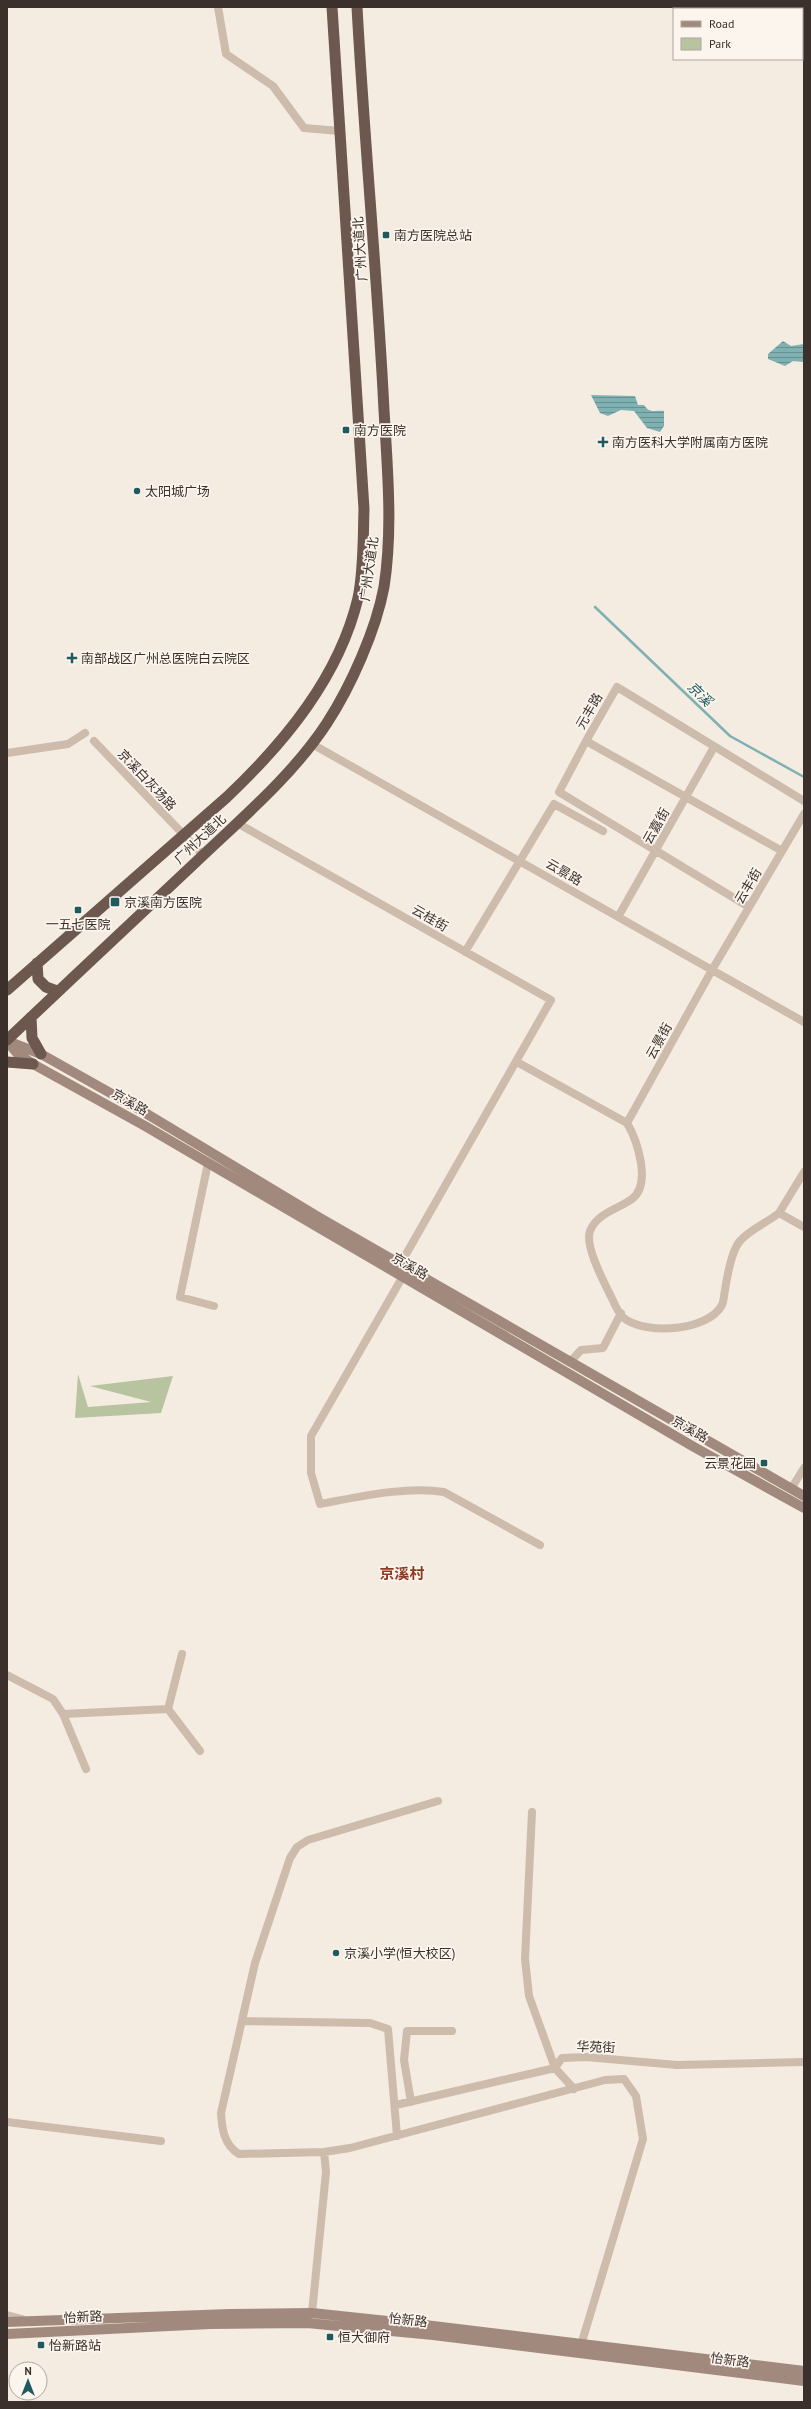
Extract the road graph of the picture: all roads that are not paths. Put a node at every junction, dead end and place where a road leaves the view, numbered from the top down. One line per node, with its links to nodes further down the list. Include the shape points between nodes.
1 (218, 7): 4 (street, via 226,54 273,86 304,128)
2 (332, 7): 4 (highway, 广州大道北)
3 (357, 7): 8 (highway, 广州大道北, via 381,354 389,539 383,588 372,626 339,702)
4 (340, 131): 16 (highway, 广州大道北, via 364,509 358,598 336,658 303,713 260,765)
5 (85, 733): 10 (street, via 68,744)
6 (94, 741): 16 (street, 京溪白灰场路)
7 (586, 741): 9 (street, 元丰路, via 617,687); 11 (street, 元丰路); 17 (street, via 559,792)
8 (312, 744): 14 (highway, 广州大道北); 20 (street, 云景路)
9 (714, 747): 11 (street, 云嘉街); 12 (street, 元丰路)
10 (7, 753)
11 (686, 797): 17 (street, 云嘉街); 18 (street, 元丰路)
12 (804, 801)
13 (804, 814): 18 (street, 云丰街)
14 (238, 823): 19 (highway, 广州大道北); 23 (street, 云桂街)
15 (603, 831): 20 (street, via 554,804)
16 (183, 836): 19 (street, 京溪白灰场路); 24 (highway, 广州大道北)
17 (656, 850): 21 (street); 22 (street, 云嘉街)
18 (782, 851): 21 (street, 云丰街)
19 (203, 855): 27 (highway, 广州大道北)
20 (520, 861): 22 (street, 云景路); 23 (street)
21 (749, 907): 25 (street, 云丰街)
22 (618, 917): 25 (street, 云景路)
23 (465, 952): 34 (street, 云桂街, via 551,1000)
24 (37, 963): 26 (highway, 广州大道北); 27 (highway, via 38,979 46,987)
25 (712, 970): 30 (street, 云景路); 36 (street, 云景街)
26 (9, 988): 28 (main road)
27 (57, 991): 29 (highway, 广州大道北)
28 (7, 998)
29 (31, 1017): 31 (highway, 广州大道北); 32 (highway, via 32,1038)
30 (804, 1022)
31 (7, 1041): 32 (main road, 京溪路); 35 (main road, 京溪路, via 17,1053)
32 (41, 1054): 41 (main road, 京溪路)
33 (7, 1062): 35 (highway)
34 (517, 1062): 36 (street); 41 (street, 云桂街)
35 (33, 1064): 37 (main road, 京溪路)
36 (627, 1123): 44 (street, via 634,1134 643,1166 641,1183 633,1198 599,1219 590,1232 590,1246)
37 (208, 1163): 42 (main road, 京溪路); 43 (street, via 180,1297)
38 (804, 1172): 39 (street)
39 (780, 1213): 40 (street); 44 (street, via 740,1241 728,1270 723,1304 709,1318 693,1325 652,1328 625,1319)
40 (804, 1227)
41 (401, 1263): 45 (main road, 京溪路)
42 (403, 1276): 49 (main road, 京溪路, via 694,1447); 50 (street, via 311,1436 311,1473 320,1504 368,1495 429,1490 444,1492)
43 (214, 1306)
44 (620, 1313): 45 (street, via 603,1348 581,1350)
45 (570, 1362): 47 (main road, 京溪路)
46 (804, 1468): 47 (street)
47 (791, 1489): 48 (main road, 京溪路)
48 (804, 1496)
49 (804, 1508)
50 (540, 1545)
51 (182, 1654): 53 (street)
52 (7, 1675): 54 (street, via 53,1699)
53 (168, 1709): 54 (street); 55 (street)
54 (63, 1714): 56 (street)
55 (200, 1751)
56 (86, 1769)
57 (438, 1801): 59 (street, via 308,1840 297,1847 290,1858 262,1940)
58 (532, 1812): 62 (street, via 525,1959 529,1996)
59 (242, 2021): 65 (street, via 370,2023 388,2029); 69 (street, via 221,2113 222,2132 230,2146 239,2154)
60 (452, 2031): 64 (street, via 407,2031 404,2060)
61 (804, 2062): 62 (street, 华苑街, via 676,2065 586,2057 562,2058)
62 (555, 2068): 63 (street); 64 (street, 华苑街)
63 (574, 2089): 67 (street); 75 (street, via 604,2080 624,2079 636,2096 643,2132 641,2150)
64 (411, 2102): 65 (street, 华苑街)
65 (396, 2105): 67 (street)
66 (7, 2122): 68 (street)
67 (397, 2136): 69 (street)
68 (160, 2141)
69 (324, 2152): 70 (street, via 326,2172)
70 (312, 2313): 72 (main road, 怡新路); 75 (main road, 怡新路)
71 (7, 2315): 72 (street)
72 (34, 2321): 73 (main road, 怡新路)
73 (7, 2322)
74 (7, 2334): 77 (main road, 怡新路, via 210,2324 307,2323 433,2335)
75 (581, 2344): 76 (main road, 怡新路)
76 (804, 2371)
77 (804, 2381)

